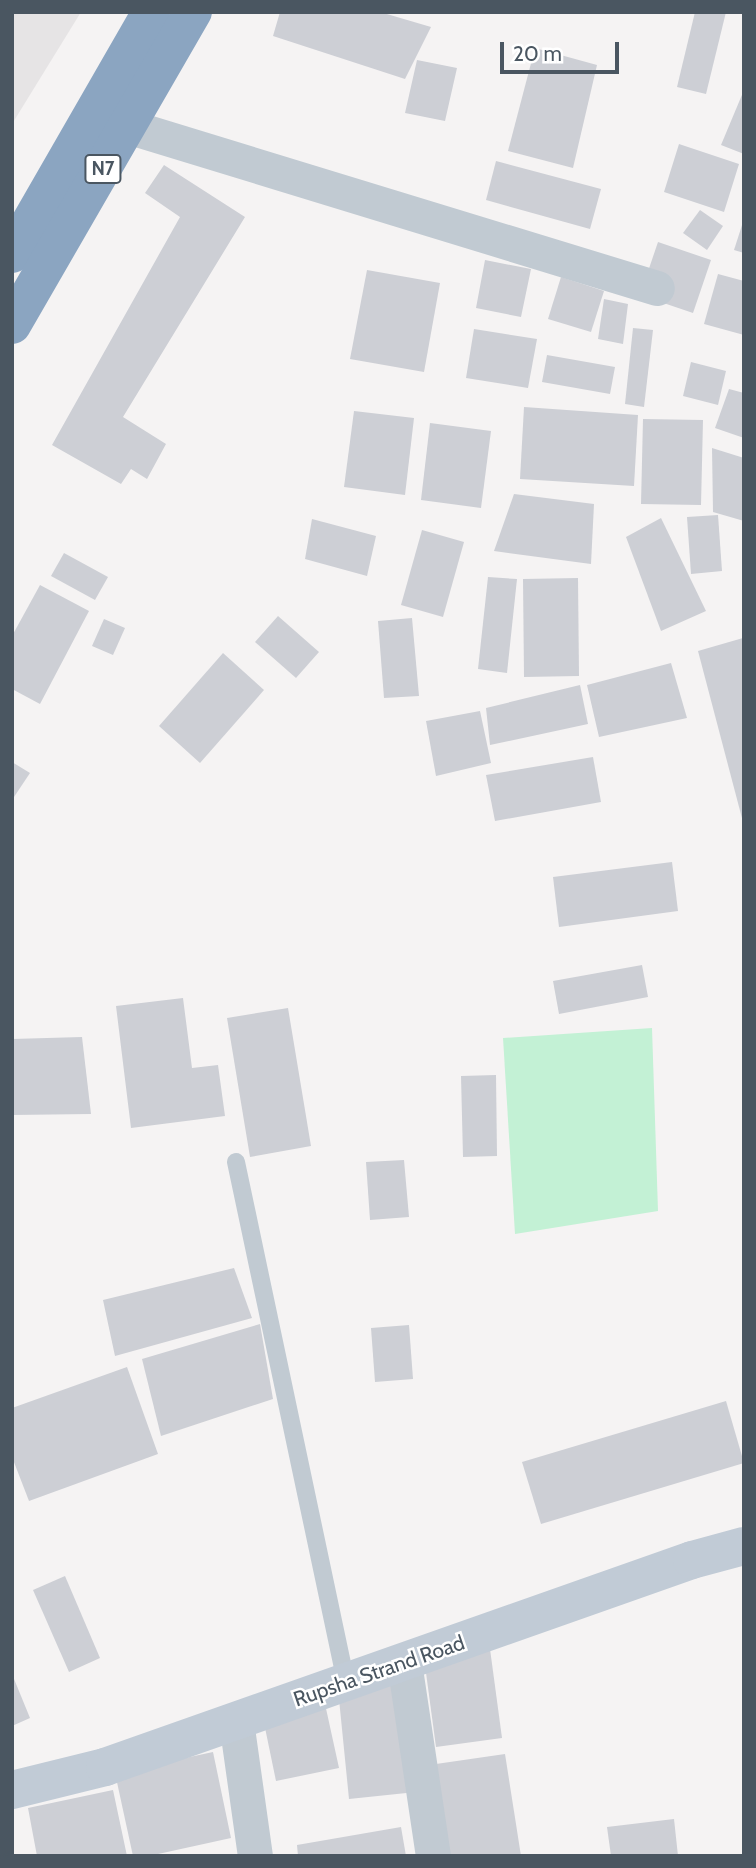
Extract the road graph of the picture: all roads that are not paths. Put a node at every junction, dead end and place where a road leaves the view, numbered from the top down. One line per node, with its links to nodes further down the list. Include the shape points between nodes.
1 (151, 12): 4 (highway, N7)
2 (193, 12): 3 (highway, N7)
3 (127, 126): 5 (street); 6 (highway, N7)
4 (12, 254)
5 (657, 288)
6 (12, 325)
7 (236, 1162): 10 (lane)
8 (744, 1546): 9 (street, Rupsha Strand Road, via 692,1560)
9 (404, 1662): 10 (street, Rupsha Strand Road); 14 (street)
10 (346, 1682): 11 (street, Rupsha Strand Road)
11 (236, 1721): 12 (street, Rupsha Strand Road, via 105,1767); 13 (street)
12 (12, 1790)
13 (254, 1856)
14 (433, 1856)

